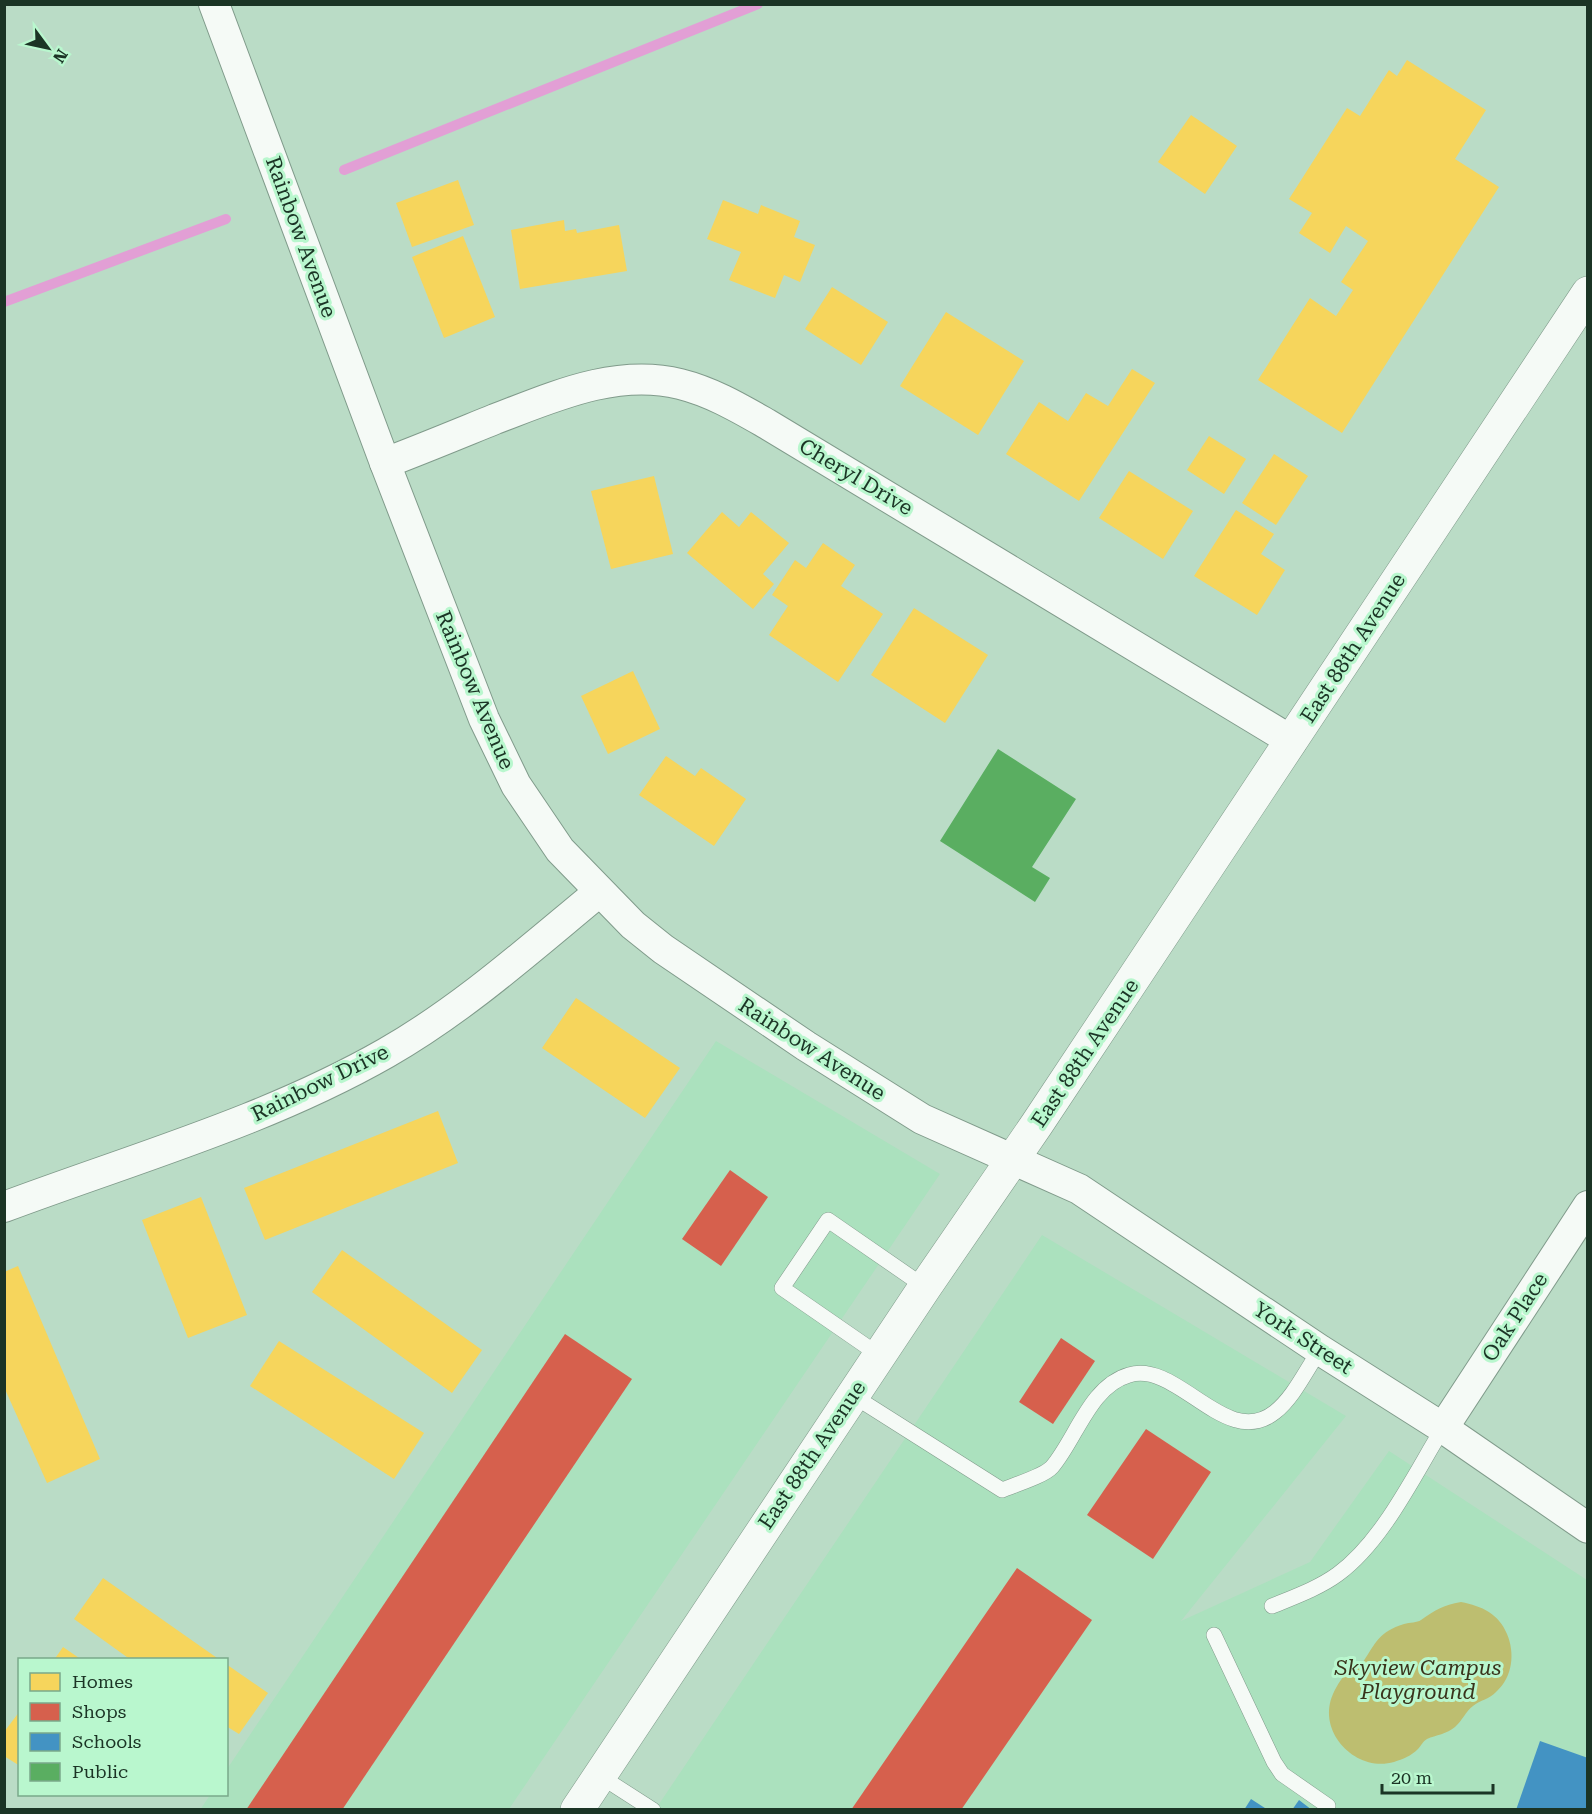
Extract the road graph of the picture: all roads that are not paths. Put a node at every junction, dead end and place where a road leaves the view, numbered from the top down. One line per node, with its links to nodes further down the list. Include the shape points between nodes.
1 (214, 4): 3 (street, Rainbow Avenue)
2 (1587, 293): 4 (main road, East 88th Avenue)
3 (385, 463): 4 (street, Cheryl Drive, via 574,388 633,381 680,384 720,398 767,424); 5 (street, Rainbow Avenue, via 484,719 516,786 560,850)
4 (1292, 741): 6 (main road, East 88th Avenue)
5 (599, 892): 6 (street, Rainbow Avenue, via 663,949 826,1059 922,1119); 8 (street, Rainbow Drive, via 451,1011 387,1053 250,1118)
6 (1012, 1160): 9 (main road, East 88th Avenue); 10 (street, York Street, via 1079,1189)
7 (1587, 1206): 13 (street, Oak Place)
8 (4, 1207)
9 (925, 1287): 11 (main road, East 88th Avenue); 11 (lane, via 828,1221 782,1288)
10 (1320, 1350): 12 (lane, via 1285,1401 1274,1413 1258,1421 1226,1417 1161,1377 1132,1374 1119,1378 1097,1398 1050,1469 1002,1490); 13 (street, York Street)
11 (879, 1355): 12 (main road, East 88th Avenue)
12 (852, 1395): 17 (main road, East 88th Avenue)
13 (1443, 1428): 14 (street, York Street); 15 (lane, via 1374,1538 1356,1559 1316,1587)
14 (1587, 1528)
15 (1272, 1606)
16 (1214, 1635): 18 (lane, via 1274,1762 1293,1782)
17 (600, 1776): 19 (main road, East 88th Avenue); 20 (lane)
18 (1328, 1806)
19 (577, 1809)
20 (653, 1809)

